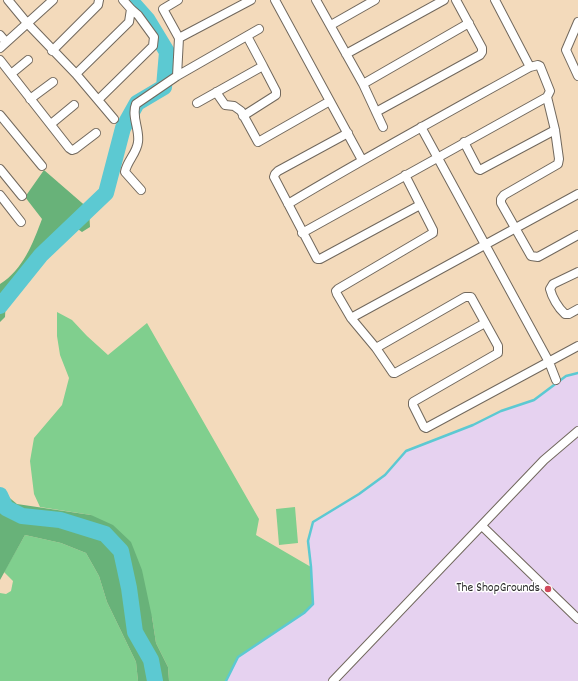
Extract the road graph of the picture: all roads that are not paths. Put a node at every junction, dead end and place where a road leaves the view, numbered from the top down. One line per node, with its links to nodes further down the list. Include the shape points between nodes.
1 (8, 0): 14 (street)
2 (53, 0): 14 (street)
3 (99, 0): 24 (street, via 98,5)
4 (123, 0): 13 (street)
5 (178, 0): 21 (street, via 162,9)
6 (251, 0): 21 (street)
7 (276, 0): 40 (street)
8 (316, 0): 16 (street)
9 (376, 0): 16 (street)
10 (444, 0): 25 (street)
11 (456, 0): 15 (street)
12 (495, 0): 29 (street)
13 (130, 10): 31 (street, via 129,22); 39 (street, via 138,15 154,37 153,46)
14 (27, 23): 22 (street); 24 (street)
15 (469, 23): 35 (street); 43 (street, via 482,48 480,54)
16 (330, 25): 25 (street)
17 (577, 26): 33 (street, via 566,50)
18 (259, 29): 20 (street)
19 (0, 35): 22 (street)
20 (247, 36): 28 (street); 32 (street)
21 (179, 38): 32 (street)
22 (6, 42): 23 (street)
23 (0, 48)
24 (52, 51): 31 (street)
25 (346, 54): 35 (street)
26 (0, 60): 30 (street)
27 (28, 60): 30 (street)
28 (263, 66): 36 (street); 45 (street, via 276,95)
29 (530, 67): 37 (street, via 540,66 550,91); 49 (street)
30 (10, 74): 38 (street)
31 (76, 74): 39 (street)
32 (177, 76): 59 (street, via 135,107 139,141 125,172)
33 (578, 76)
34 (53, 82): 38 (street)
35 (362, 84): 43 (street)
36 (216, 92): 41 (street); 45 (street, via 226,104 238,108)
37 (547, 97): 50 (street); 53 (street)
38 (30, 99): 47 (street)
39 (98, 100): 46 (street)
40 (330, 101): 45 (street, via 258,142); 52 (street)
41 (197, 103)
42 (74, 105): 47 (street)
43 (376, 112): 48 (street)
44 (0, 115): 56 (street)
45 (243, 116)
46 (114, 119)
47 (50, 124): 51 (street, via 72,150)
48 (383, 127)
49 (421, 127): 54 (street); 55 (street)
50 (555, 130): 53 (street, via 480,170); 66 (street, via 558,164 501,199)
51 (96, 133)
52 (348, 133): 55 (street); 63 (street, via 275,174 274,178)
53 (464, 142): 54 (street)
54 (437, 158): 58 (street); 69 (street)
55 (362, 160): 63 (street)
56 (42, 166)
57 (0, 169): 62 (street)
58 (405, 175): 64 (street); 67 (street)
59 (142, 190)
60 (578, 194): 66 (street)
61 (0, 195): 65 (street)
62 (22, 196)
63 (288, 204): 67 (street)
64 (420, 205): 67 (street, via 318,260); 72 (street, via 433,233 336,291)
65 (21, 222)
66 (516, 228): 68 (street, via 531,256 534,257); 69 (street)
67 (302, 233)
68 (578, 235)
69 (485, 245): 72 (street); 76 (street)
70 (578, 272): 71 (street, via 550,288 561,311 569,314)
71 (578, 309)
72 (351, 318): 75 (street)
73 (485, 322): 75 (street, via 395,373); 75 (street, via 468,296); 76 (street, via 498,346 498,353 413,402 424,428)
74 (578, 346): 76 (street)
75 (376, 348)
76 (549, 362): 77 (street)
77 (556, 380)
78 (578, 431): 79 (street, via 544,460)
79 (482, 526): 80 (street); 81 (street)
80 (578, 619)
81 (333, 681)

